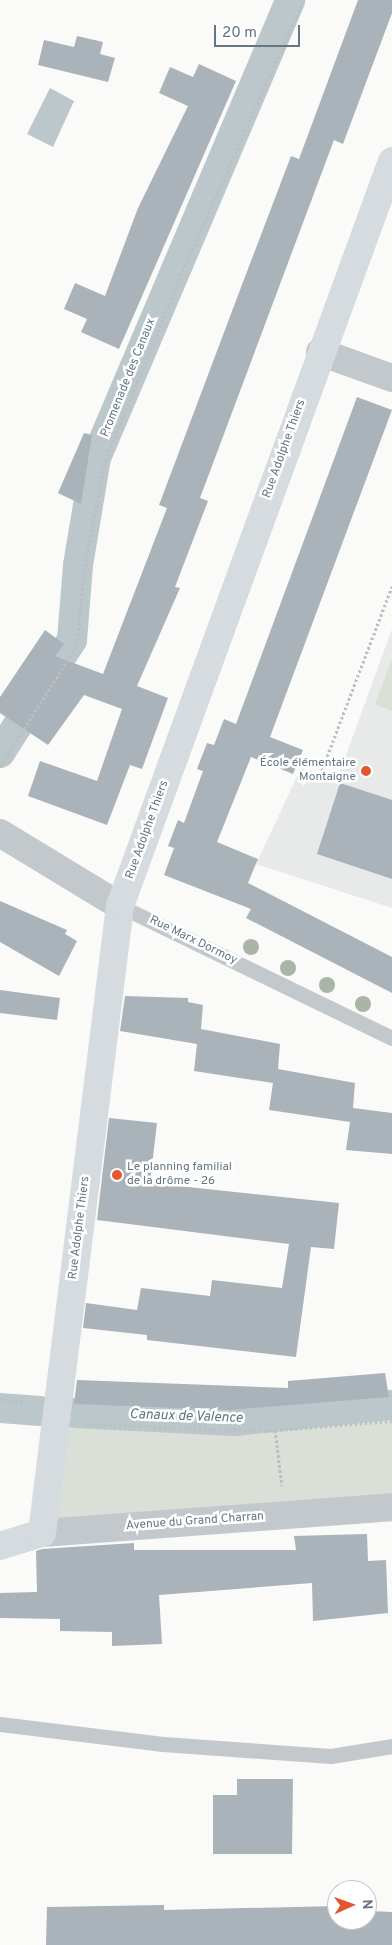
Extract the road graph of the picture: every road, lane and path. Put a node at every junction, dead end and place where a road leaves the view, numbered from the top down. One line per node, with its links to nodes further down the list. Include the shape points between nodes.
1 (304, 0): 6 (path, Promenade des Canaux, via 188,259 105,461 84,571 76,645)
2 (392, 161): 3 (street, Rue Adolphe Thiers)
3 (320, 352): 4 (street); 9 (street, Rue Adolphe Thiers)
4 (392, 378)
5 (392, 586): 7 (path)
6 (0, 767)
7 (320, 774)
8 (0, 833): 9 (street, Rue Marx Dormoy)
9 (120, 906): 10 (lane, Rue Marx Dormoy); 13 (street, Rue Adolphe Thiers)
10 (392, 1038)
11 (0, 1399): 12 (path)
12 (31, 1404)
13 (57, 1413): 15 (path); 18 (street, Rue Adolphe Thiers)
14 (392, 1421): 15 (path)
15 (275, 1430): 16 (path)
16 (282, 1482)
17 (392, 1507): 18 (street, Avenue du Grand Charran)
18 (42, 1533): 19 (street, Avenue du Grand Charran)
19 (0, 1546)
20 (0, 1724): 21 (lane, via 163,1744 331,1756)
21 (392, 1746)

